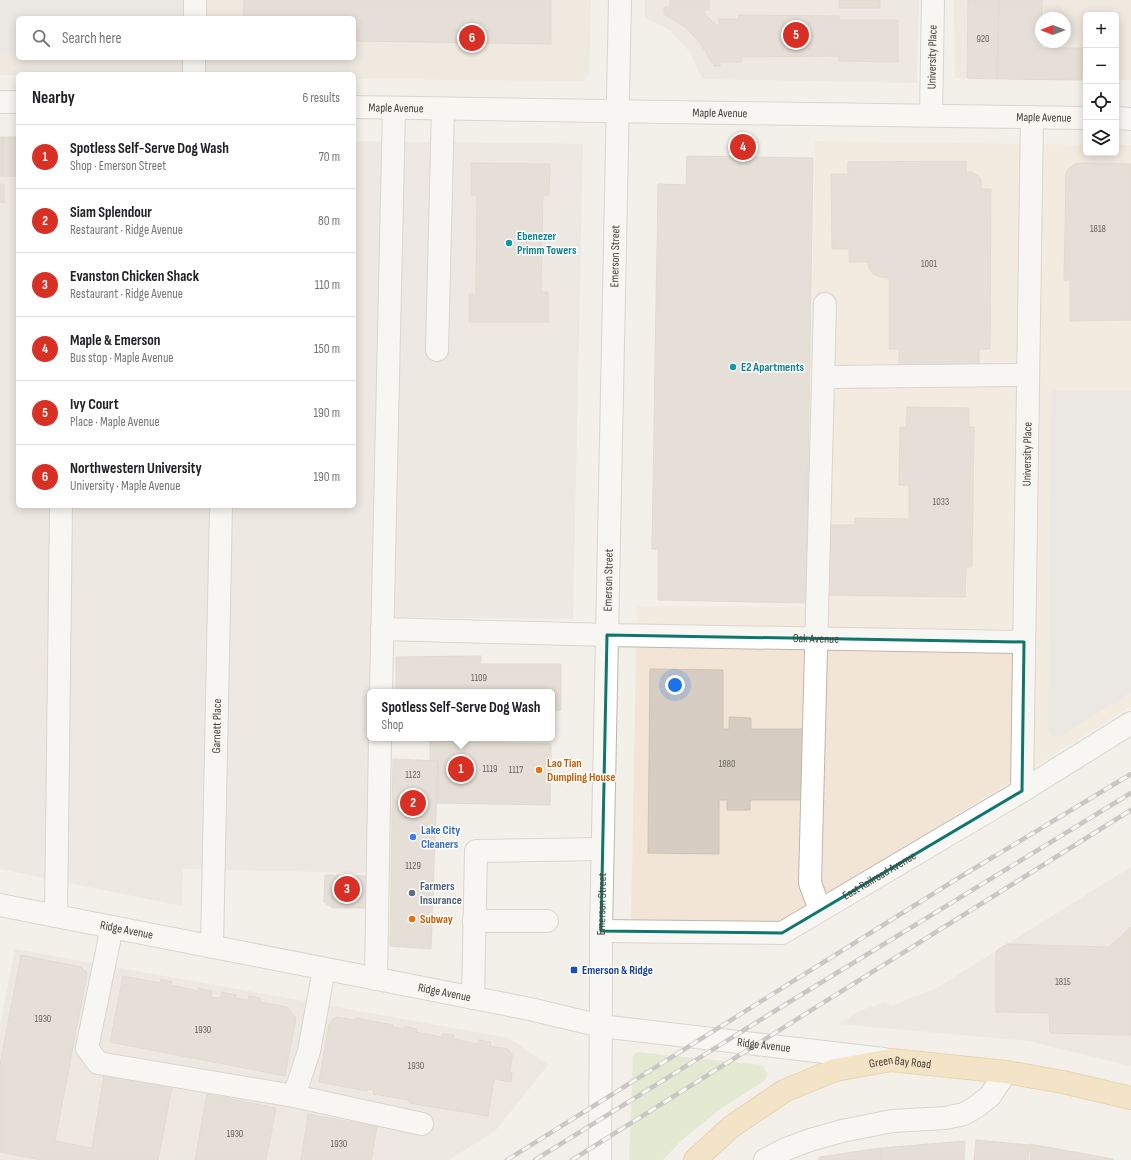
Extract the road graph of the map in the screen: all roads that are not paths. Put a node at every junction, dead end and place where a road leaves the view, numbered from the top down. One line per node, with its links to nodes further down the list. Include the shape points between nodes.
1 (195, 0): 4 (street)
2 (620, 0): 12 (street, Emerson Street)
3 (933, 0): 13 (street, University Place)
4 (195, 16)
5 (194, 60): 6 (street)
6 (194, 72)
7 (0, 102): 8 (street)
8 (16, 102)
9 (356, 107): 10 (street, Maple Avenue)
10 (394, 108): 11 (street, Maple Avenue); 24 (street)
11 (443, 109): 12 (street, Maple Avenue); 19 (street)
12 (618, 112): 13 (street, Maple Avenue); 25 (street, Emerson Street)
13 (931, 115): 14 (street, Maple Avenue)
14 (1032, 117): 15 (street, Maple Avenue); 20 (street, University Place)
15 (1083, 118)
16 (1119, 118): 17 (street)
17 (1131, 118)
18 (825, 304): 21 (street)
19 (437, 350)
20 (1028, 375): 21 (street); 27 (street, University Place)
21 (824, 377): 26 (street)
22 (61, 508): 35 (street)
23 (220, 508): 40 (street, Garnett Place)
24 (382, 629): 25 (street, Oak Avenue); 28 (street)
25 (607, 635): 26 (street, Oak Avenue); 32 (street, Emerson Street)
26 (817, 639): 27 (street, Oak Avenue); 34 (street, via 810,883)
27 (1024, 642): 31 (street, University Place)
28 (381, 689)
29 (1131, 723): 31 (street, East Railroad Avenue)
30 (380, 741): 42 (street)
31 (1022, 791): 34 (street, East Railroad Avenue)
32 (602, 849): 36 (street, via 476,850); 39 (street, Emerson Street)
33 (0, 905): 35 (street, Ridge Avenue)
34 (820, 910): 39 (street, East Railroad Avenue, via 782,933)
35 (56, 916): 38 (street, Ridge Avenue)
36 (474, 920): 37 (street); 43 (street)
37 (546, 921)
38 (112, 927): 40 (street, Ridge Avenue); 47 (street, via 87,1048 98,1063)
39 (600, 931): 44 (street, Emerson Street)
40 (212, 947): 41 (street, Ridge Avenue)
41 (324, 969): 42 (street, Ridge Avenue); 47 (street, via 309,1051)
42 (376, 979): 43 (street, Ridge Avenue)
43 (472, 998): 44 (street, Ridge Avenue)
44 (600, 1026): 45 (street, Ridge Avenue); 50 (street, Emerson Street)
45 (891, 1060): 46 (main road, Green Bay Road); 51 (main road, Green Bay Road, via 835,1070 784,1091 731,1127)
46 (1006, 1072): 48 (main road, Green Bay Road); 52 (street, via 990,1096 964,1114 945,1118 892,1121 842,1131 792,1146)
47 (294, 1096): 49 (street)
48 (1131, 1098)
49 (422, 1124)
50 (600, 1160)
51 (694, 1160)
52 (765, 1160)

